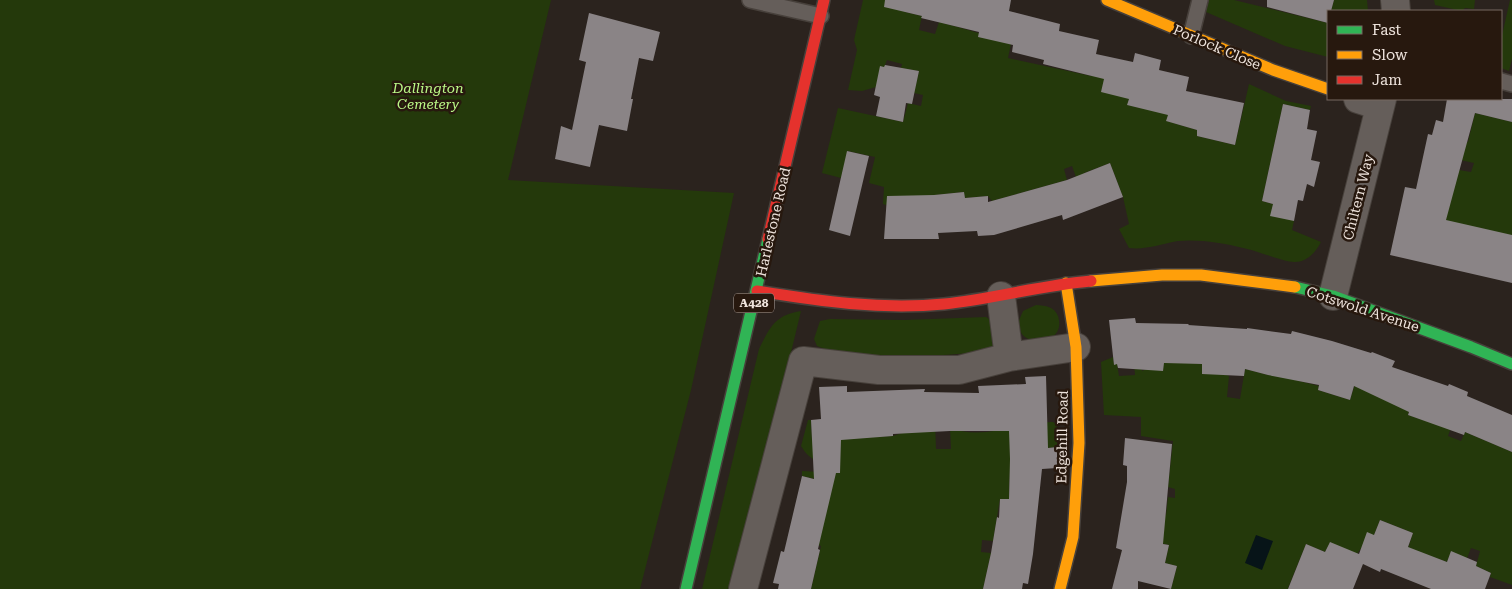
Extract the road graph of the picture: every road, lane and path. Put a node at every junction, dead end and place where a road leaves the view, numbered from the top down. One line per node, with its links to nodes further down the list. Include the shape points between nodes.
1 (750, 0): 5 (lane)
2 (824, 0): 5 (street, Harlestone Road / A428)
3 (1107, 0): 6 (street, Porlock Close)
4 (1200, 0): 6 (lane)
5 (821, 16): 10 (street, Harlestone Road / A428)
6 (1191, 36): 7 (street, Porlock Close)
7 (1327, 89)
8 (1373, 101): 12 (street, Chiltern Way)
9 (1066, 283): 11 (street, Cotswold Avenue); 12 (street, Cotswold Avenue, via 1201,275 1285,285); 13 (street, Edgehill Road)
10 (757, 291): 11 (street, Cotswold Avenue, via 884,307 943,304); 16 (street, Harlestone Road / A428)
11 (1000, 296): 14 (street)
12 (1333, 296): 15 (street, Cotswold Avenue)
13 (1076, 347): 14 (street); 18 (street, Edgehill Road, via 1079,452 1073,537)
14 (1009, 357): 17 (street, via 958,370 879,370 803,361)
15 (1512, 364)
16 (686, 589)
17 (743, 589)
18 (1060, 589)

